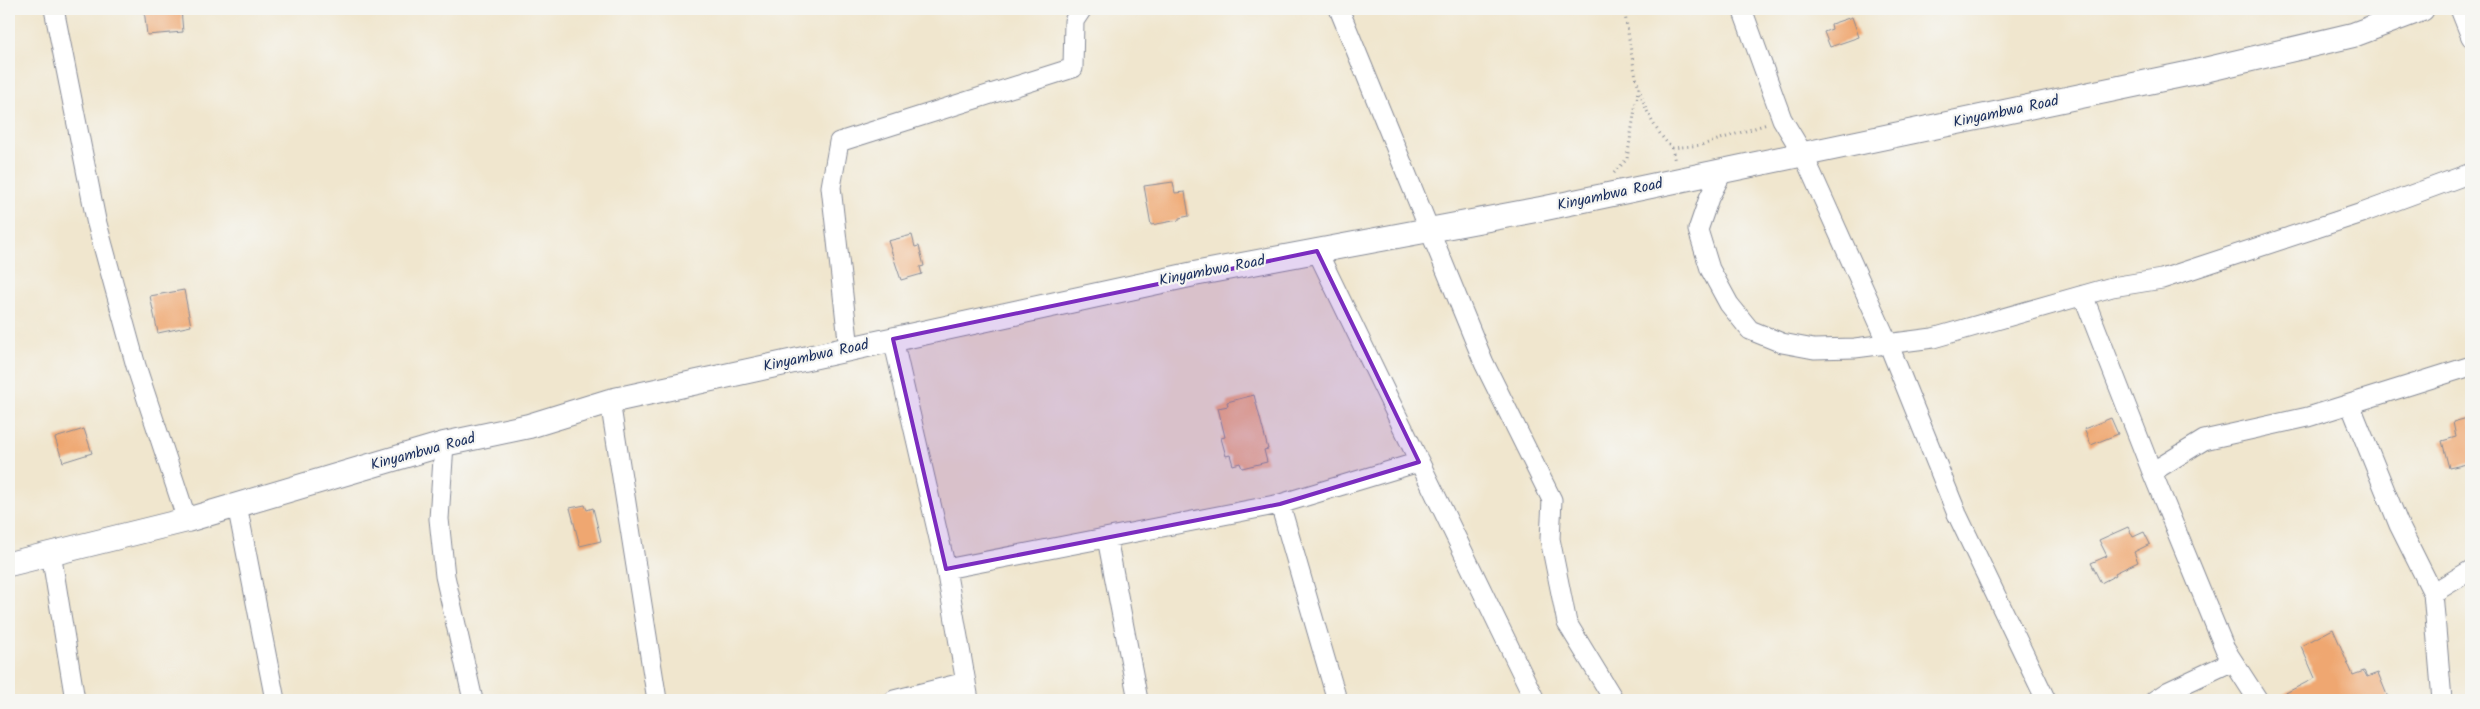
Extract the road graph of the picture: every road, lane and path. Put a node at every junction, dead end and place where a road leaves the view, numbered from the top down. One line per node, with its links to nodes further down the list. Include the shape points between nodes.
1 (54, 9): 29 (street, via 96,220 136,366)
2 (1082, 9): 20 (street, via 1074,21 1073,68 839,142 831,188)
3 (1339, 9): 15 (street)
4 (1624, 9): 9 (path)
5 (1742, 9): 10 (street)
6 (2422, 9): 11 (street, Kinyambwa Road, via 2353,35 2205,70)
7 (2460, 9): 8 (street)
8 (2471, 37)
9 (1638, 90): 10 (path, via 1650,117 1672,148 1702,145); 14 (path, via 1626,159)
10 (1782, 119): 11 (street)
11 (1803, 154): 12 (street, Kinyambwa Road); 19 (street)
12 (1723, 171): 14 (street, Kinyambwa Road); 19 (street, via 1708,198 1698,230 1710,269 1724,296 1750,330 1782,343 1814,349)
13 (2471, 173): 17 (street, via 2362,213 2162,278)
14 (1592, 198): 15 (street, Kinyambwa Road)
15 (1429, 230): 16 (street, Kinyambwa Road); 46 (street, via 1484,363 1552,500 1550,538 1567,623)
16 (1317, 251): 18 (street, Kinyambwa Road); 25 (street)
17 (2083, 295): 19 (street, via 1932,338); 26 (street)
18 (893, 339): 20 (street, Kinyambwa Road); 33 (street)
19 (1888, 344): 47 (street, via 1957,514)
20 (849, 349): 22 (street, Kinyambwa Road)
21 (2471, 366): 23 (street)
22 (610, 402): 24 (street, Kinyambwa Road, via 530,426); 41 (street)
23 (2350, 404): 26 (street, via 2308,417 2204,440); 35 (street, via 2399,525)
24 (444, 444): 28 (street, Kinyambwa Road); 40 (street, via 439,519 445,576)
25 (1419, 462): 27 (street); 45 (street)
26 (2152, 472): 36 (street, via 2225,649)
27 (1280, 504): 30 (street); 44 (street)
28 (237, 505): 29 (street, Kinyambwa Road); 39 (street)
29 (187, 520): 31 (street, Kinyambwa Road)
30 (1107, 538): 33 (street); 43 (street)
31 (52, 553): 32 (street, Kinyambwa Road); 38 (street)
32 (9, 564)
33 (946, 569): 37 (street)
34 (2471, 570): 35 (street)
35 (2433, 593): 50 (street)
36 (2233, 661): 48 (street); 49 (street)
37 (967, 691): 42 (street)
38 (75, 700)
39 (274, 700)
40 (473, 700)
41 (657, 700)
42 (894, 700)
43 (1138, 700)
44 (1337, 700)
45 (1535, 700)
46 (1614, 700)
47 (2046, 700)
48 (2155, 700)
49 (2258, 700)
50 (2442, 700)

